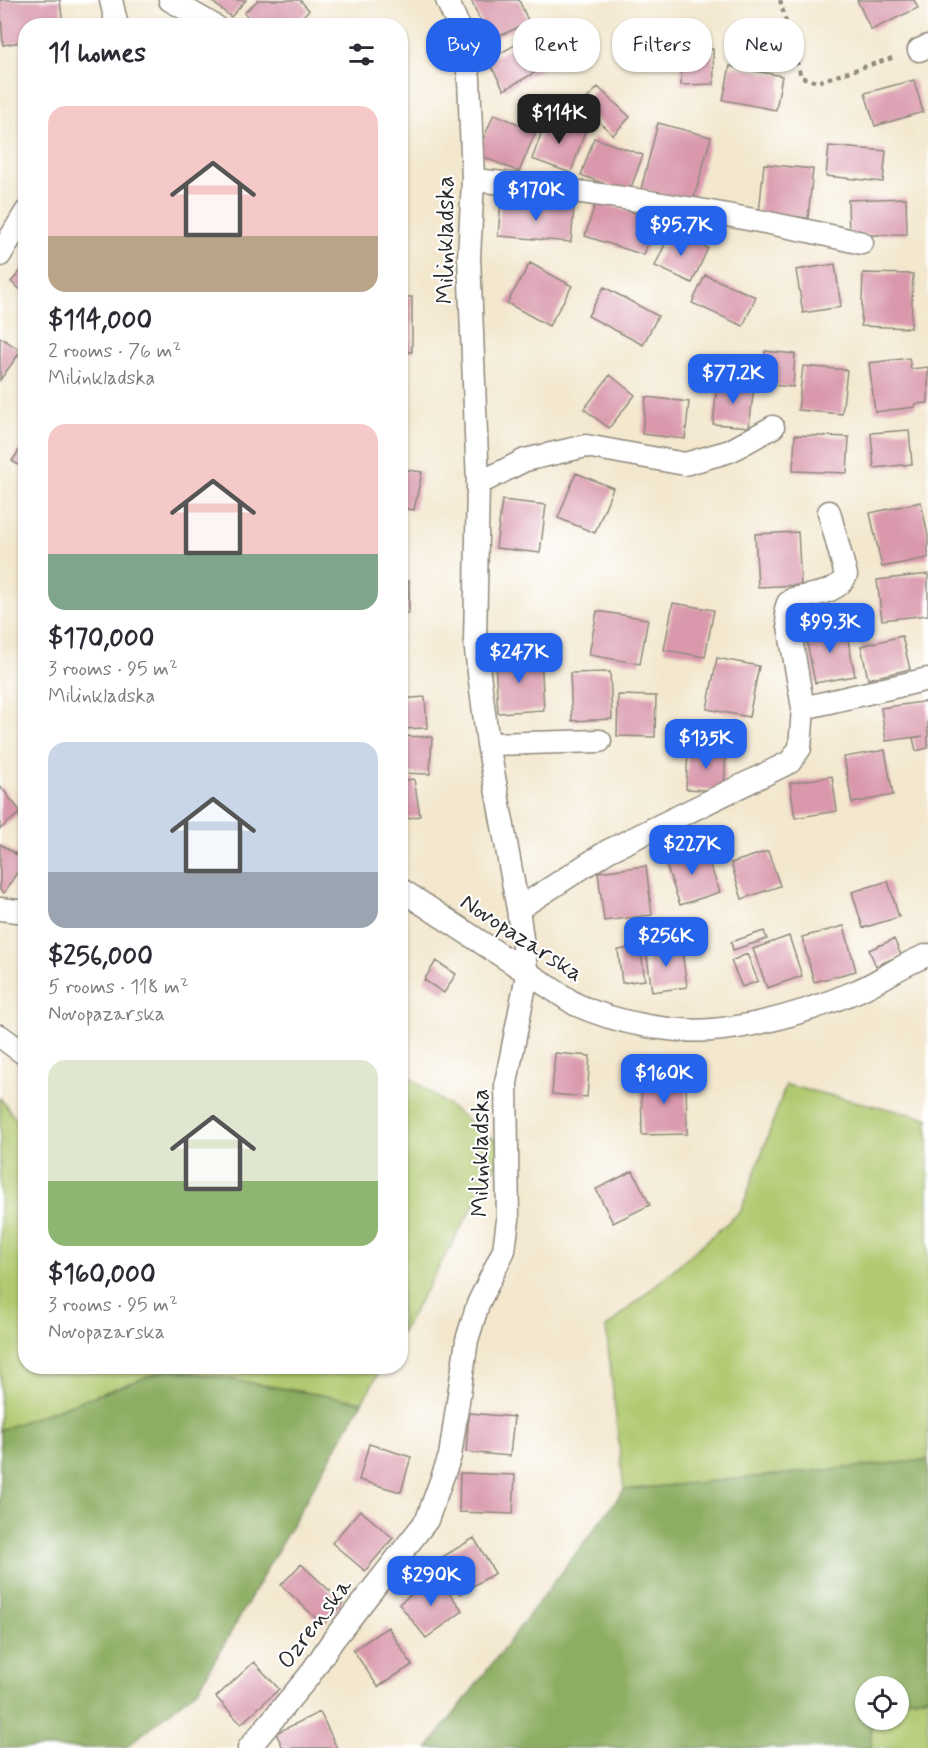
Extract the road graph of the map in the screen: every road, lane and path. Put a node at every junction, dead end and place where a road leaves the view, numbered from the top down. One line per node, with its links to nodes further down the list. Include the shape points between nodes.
1 (111, 0): 5 (street)
2 (170, 0): 6 (street)
3 (447, 0): 8 (street, Milinkladska, via 465,50)
4 (780, 0): 7 (path, via 801,77 817,81)
5 (115, 18)
6 (201, 18)
7 (924, 48)
8 (473, 180): 10 (street, via 570,189); 13 (street, Milinkladska, via 469,258)
9 (18, 225): 11 (street)
10 (862, 243)
11 (0, 255)
12 (773, 427): 13 (street, via 730,451 685,464 586,446 525,460)
13 (478, 484): 18 (street, Milinkladska, via 475,642)
14 (829, 512): 16 (street, via 846,575 843,583 837,589 793,599 786,609)
15 (928, 680): 16 (street)
16 (803, 708): 21 (street, via 800,748 790,762 608,851)
17 (600, 741): 18 (street)
18 (488, 744): 21 (street, Milinkladska)
19 (408, 895): 24 (street, Novopazarska)
20 (0, 909): 22 (street)
21 (518, 909): 24 (street, Milinkladska)
22 (18, 911)
23 (928, 955): 24 (street, Novopazarska, via 855,992 721,1030 656,1028 602,1016)
24 (527, 975): 27 (street, Milinkladska, via 506,1083 504,1250 477,1304)
25 (0, 1036): 26 (street)
26 (18, 1049)
27 (461, 1393): 28 (street, Ozrenska, via 450,1456 427,1520)
28 (249, 1748)

